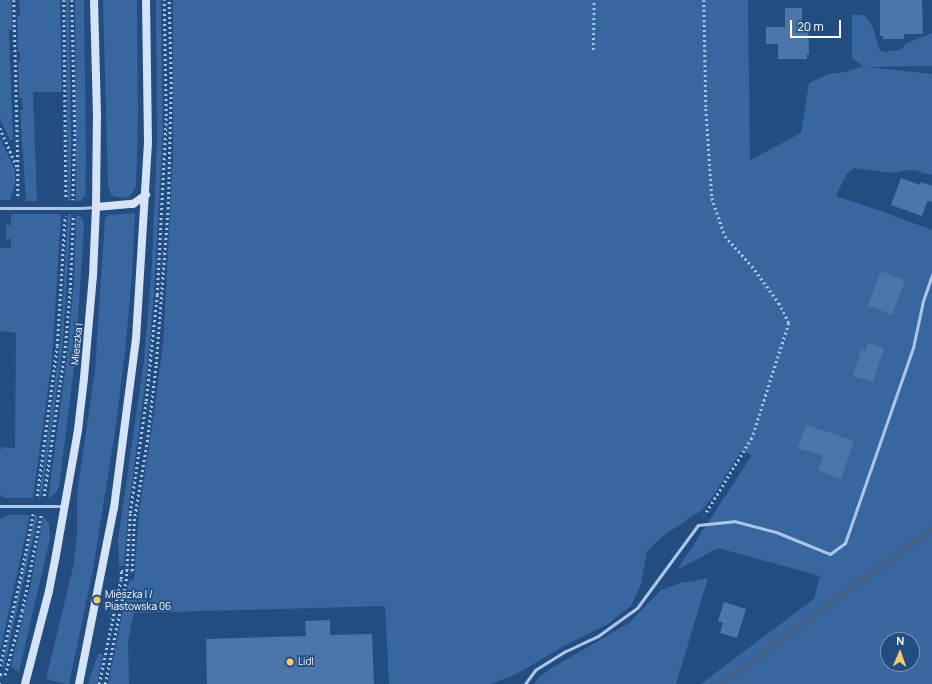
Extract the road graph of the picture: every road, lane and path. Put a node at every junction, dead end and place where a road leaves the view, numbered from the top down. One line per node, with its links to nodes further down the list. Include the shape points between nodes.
1 (14, 0): 11 (path)
2 (64, 0): 16 (path)
3 (72, 0): 17 (path, via 75,134)
4 (94, 0): 13 (street, Mieszka I)
5 (146, 0): 12 (street)
6 (169, 0): 30 (path, via 171,84 168,194 156,364 134,521 132,572 121,571)
7 (594, 0): 9 (path)
8 (704, 0): 23 (path, via 706,109 712,198 725,236 752,266 779,303 789,323 752,438)
9 (593, 50)
10 (0, 128): 11 (path)
11 (18, 169): 15 (path)
12 (146, 195): 13 (street, via 133,204); 29 (street, via 136,339 125,429 114,508)
13 (96, 207): 17 (lane); 22 (street, Mieszka I, via 85,371)
14 (0, 208): 15 (lane)
15 (19, 208): 16 (lane)
16 (65, 208): 17 (lane); 19 (path, via 57,346)
17 (73, 208): 20 (path, via 65,348)
18 (932, 275): 23 (lane, via 913,348 845,543 830,554 776,532 734,521)
19 (35, 505): 20 (lane); 21 (lane); 24 (path)
20 (43, 505): 22 (lane); 26 (path, via 22,612)
21 (0, 506)
22 (65, 506): 28 (street, Mieszka I, via 49,591)
23 (698, 525): 31 (lane, via 636,608 598,636 566,650 535,670)
24 (0, 666)
25 (0, 674): 26 (path)
26 (5, 675): 27 (path)
27 (12, 676)
28 (25, 684)
29 (79, 684)
30 (99, 684)
31 (525, 684)

